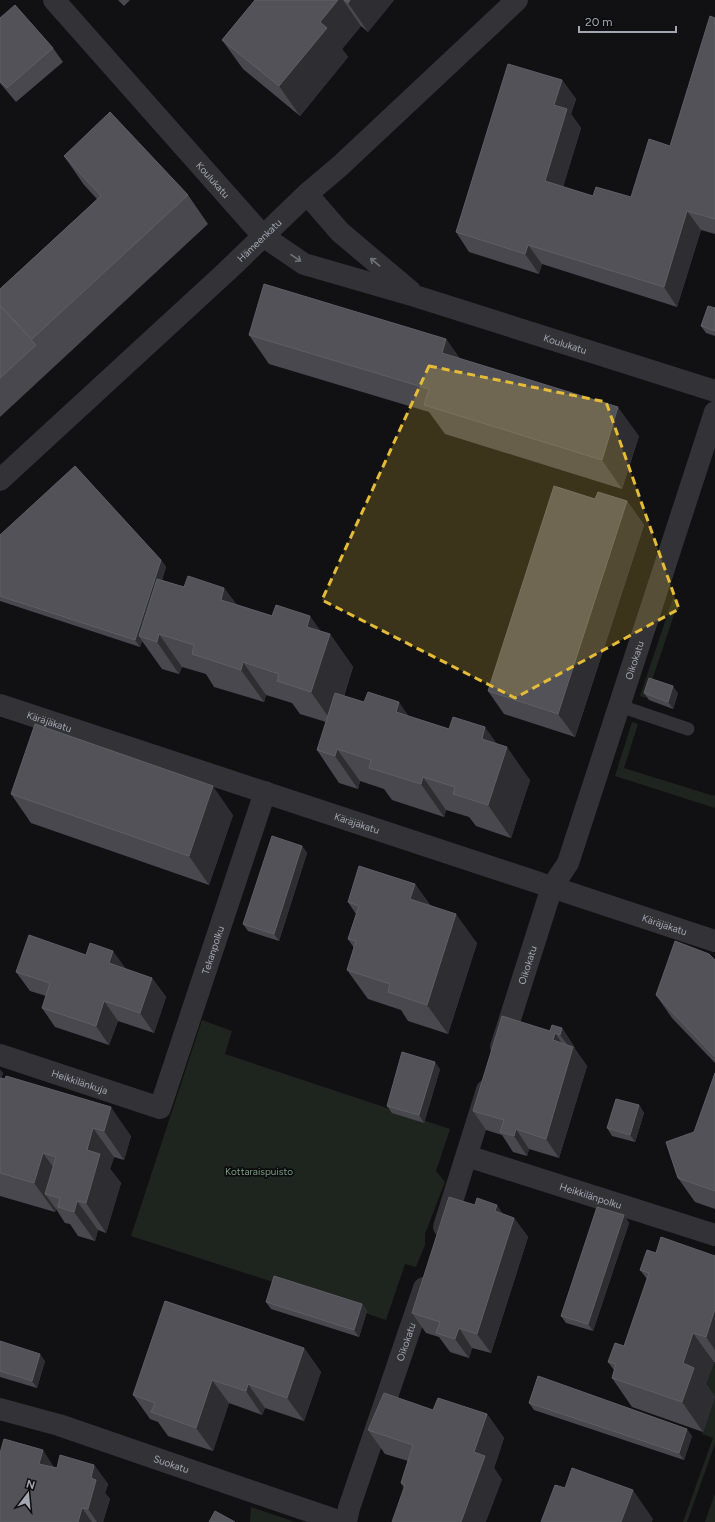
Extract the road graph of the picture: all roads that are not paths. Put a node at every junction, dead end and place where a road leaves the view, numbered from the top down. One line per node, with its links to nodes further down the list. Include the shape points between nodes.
1 (54, 0): 4 (street, Koulukatu)
2 (517, 0): 3 (street, Hämeenkatu)
3 (307, 194): 4 (street, Hämeenkatu); 5 (street, Koulukatu, one-way to 3, via 340,232)
4 (263, 236): 5 (street, Koulukatu, one-way to 5, via 304,264); 8 (street, Hämeenkatu)
5 (415, 296): 6 (street, Koulukatu)
6 (715, 391)
7 (715, 412): 10 (street, Oikokatu)
8 (0, 480)
9 (0, 705): 12 (street, Käräjäkatu)
10 (620, 706): 11 (lane); 13 (street, Oikokatu, via 568,863)
11 (688, 729)
12 (265, 792): 13 (street, Käräjäkatu); 16 (street, Tekanpolku)
13 (552, 887): 14 (street, Käräjäkatu); 17 (street, Oikokatu)
14 (715, 941)
15 (0, 1055): 16 (street, Heikkilänkuja)
16 (160, 1108)
17 (467, 1156): 18 (street, Heikkilänpolku); 19 (street, Oikokatu)
18 (715, 1235)
19 (438, 1243)
20 (428, 1273): 23 (street, Oikokatu)
21 (0, 1409): 22 (street, Suokatu, via 59,1425)
22 (341, 1522)
23 (346, 1522)

